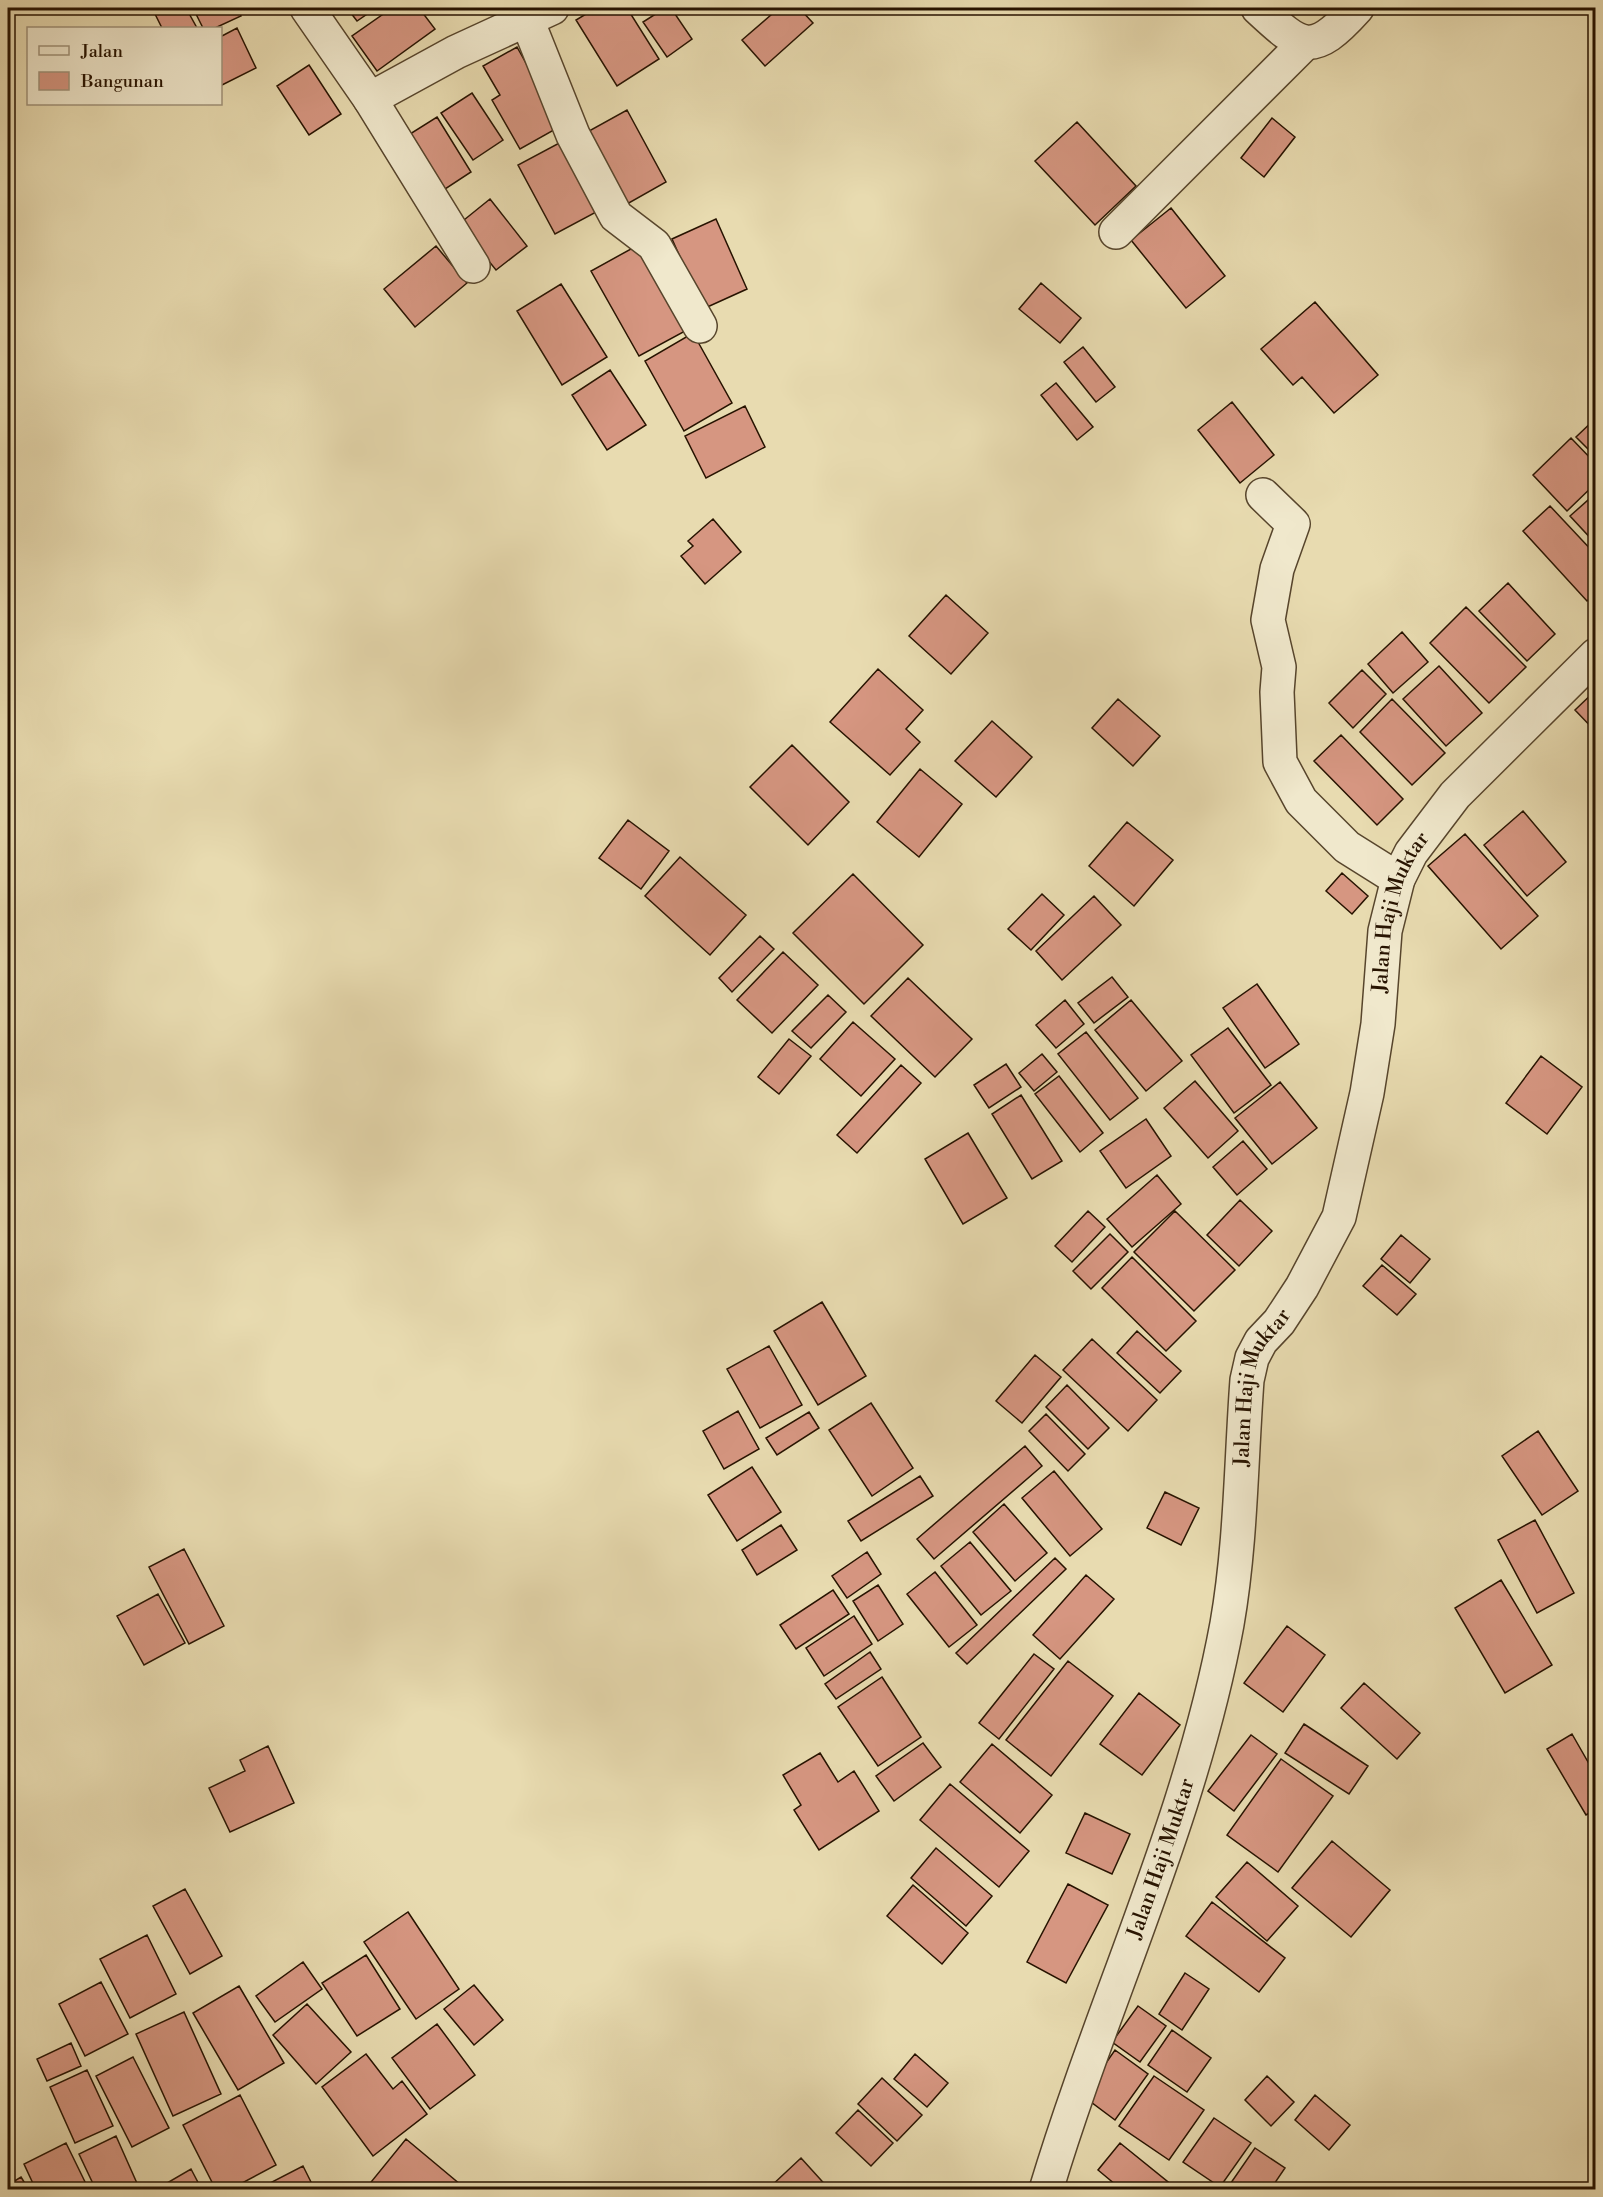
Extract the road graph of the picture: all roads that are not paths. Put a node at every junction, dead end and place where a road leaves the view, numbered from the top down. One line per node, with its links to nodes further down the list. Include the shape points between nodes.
1 (307, 8): 6 (street)
2 (1258, 8): 5 (street, via 1288,36)
3 (1357, 8): 5 (street, via 1320,40)
4 (540, 14): 6 (street, via 456,52); 9 (street, via 573,135 616,216 654,245)
5 (1304, 44): 7 (street)
6 (370, 99): 8 (street)
7 (1116, 232)
8 (473, 266)
9 (700, 326)
10 (1263, 495): 12 (street, via 1293,524 1277,569 1268,620 1280,668 1280,762 1301,801 1347,847)
11 (1596, 655): 12 (street, Jalan Haji Muktar, via 1455,795 1411,853)
12 (1398, 879): 13 (street, Jalan Haji Muktar, via 1386,931 1367,1093 1339,1216 1302,1287 1252,1358 1227,1624 1199,1738 1154,1887 1084,2071)
13 (1046, 2190)

